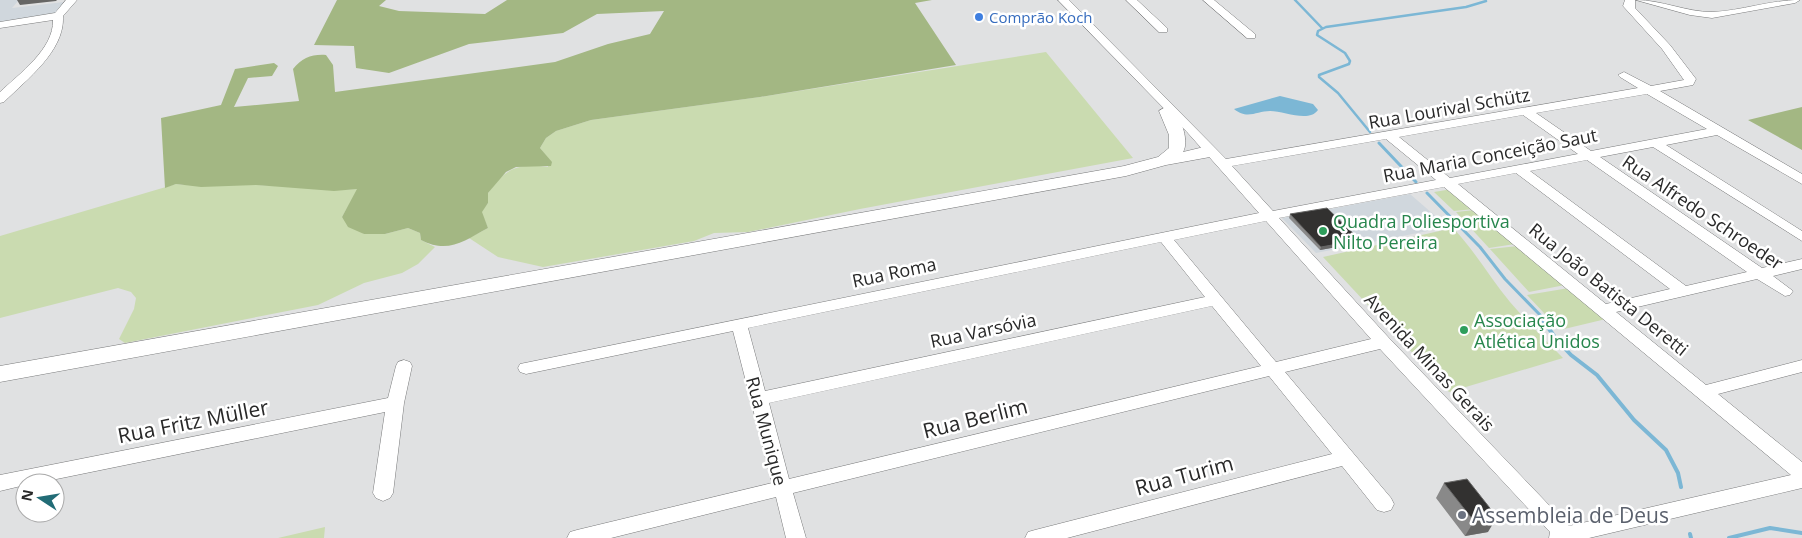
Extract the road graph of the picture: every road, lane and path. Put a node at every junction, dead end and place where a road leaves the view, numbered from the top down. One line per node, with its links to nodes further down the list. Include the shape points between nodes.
1 (72, 0): 8 (street)
2 (1063, 0): 14 (street, Avenida Minas Gerais)
3 (1131, 0): 10 (street)
4 (1208, 0): 11 (street)
5 (1630, 0): 13 (street, Rua Lourival Schütz, via 1628,6 1690,80 1683,85)
6 (1641, 0): 7 (street, via 1712,14)
7 (1794, 0)
8 (58, 16): 9 (street); 15 (street, via 57,34 47,50)
9 (0, 25)
10 (1163, 30)
11 (1252, 36)
12 (1624, 75): 13 (street)
13 (1650, 91): 17 (street, Rua Lourival Schütz); 18 (street)
14 (1154, 92): 16 (street, Avenida Minas Gerais); 21 (street, Avenida Minas Gerais, via 1190,129)
15 (0, 99)
16 (1167, 111): 21 (street, Avenida Minas Gerais); 22 (main road, via 1177,135)
17 (1526, 112): 19 (street, Rua Lourival Schütz); 23 (street, Rua Alfredo Schroeder)
18 (1719, 131): 20 (street, Rua Maria Conceição Saut); 26 (street)
19 (1390, 136): 24 (street, Rua Lourival Schütz); 27 (street, Rua João Batista Deretti)
20 (1655, 143): 23 (street, Rua Maria Conceição Saut); 30 (street)
21 (1203, 149): 22 (main road); 24 (street, Avenida Minas Gerais); 28 (street, Avenida Minas Gerais, via 1231,183)
22 (1171, 154): 39 (main road, via 1107,175)
23 (1588, 156): 25 (street, Rua Maria Conceição Saut); 32 (street, Rua Alfredo Schroeder)
24 (1220, 164): 28 (street, Avenida Minas Gerais, via 1251,193)
25 (1520, 169): 27 (street, Rua Maria Conceição Saut); 33 (street)
26 (1802, 180)
27 (1448, 182): 28 (street, Rua Maria Conceição Saut); 36 (street, Rua João Batista Deretti)
28 (1267, 214): 29 (street, Rua Roma); 38 (street, Avenida Minas Gerais)
29 (1164, 237): 35 (street); 37 (street, Rua Roma)
30 (1802, 237)
31 (1802, 264): 32 (street)
32 (1760, 274): 33 (street); 34 (street, Rua Alfredo Schroeder)
33 (1683, 291): 36 (street)
34 (1785, 291)
35 (1216, 300): 44 (street); 47 (street, Rua Varsóvia)
36 (1603, 310): 46 (street, Rua João Batista Deretti)
37 (739, 324): 42 (street, Rua Roma); 47 (street, Rua Munique)
38 (1384, 342): 44 (street, Rua Berlim); 56 (street, Avenida Minas Gerais)
39 (136, 349): 43 (street); 45 (main road)
40 (404, 366): 48 (street)
41 (1802, 366): 46 (street)
42 (526, 368)
43 (0, 369)
44 (1272, 369): 49 (street); 53 (street, Rua Berlim)
45 (0, 374)
46 (1703, 392): 50 (street, Rua João Batista Deretti)
47 (759, 399): 53 (street, Rua Munique)
48 (395, 403): 52 (street, Rua Fritz Müller); 54 (street)
49 (1346, 458): 55 (street); 59 (street, Rua Turim)
50 (1802, 473)
51 (1802, 480): 56 (street)
52 (0, 483)
53 (783, 488): 57 (street, Rua Berlim); 58 (street, Rua Munique)
54 (383, 493)
55 (1384, 504)
56 (1562, 537)
57 (577, 538)
58 (796, 538)
59 (1035, 538)

